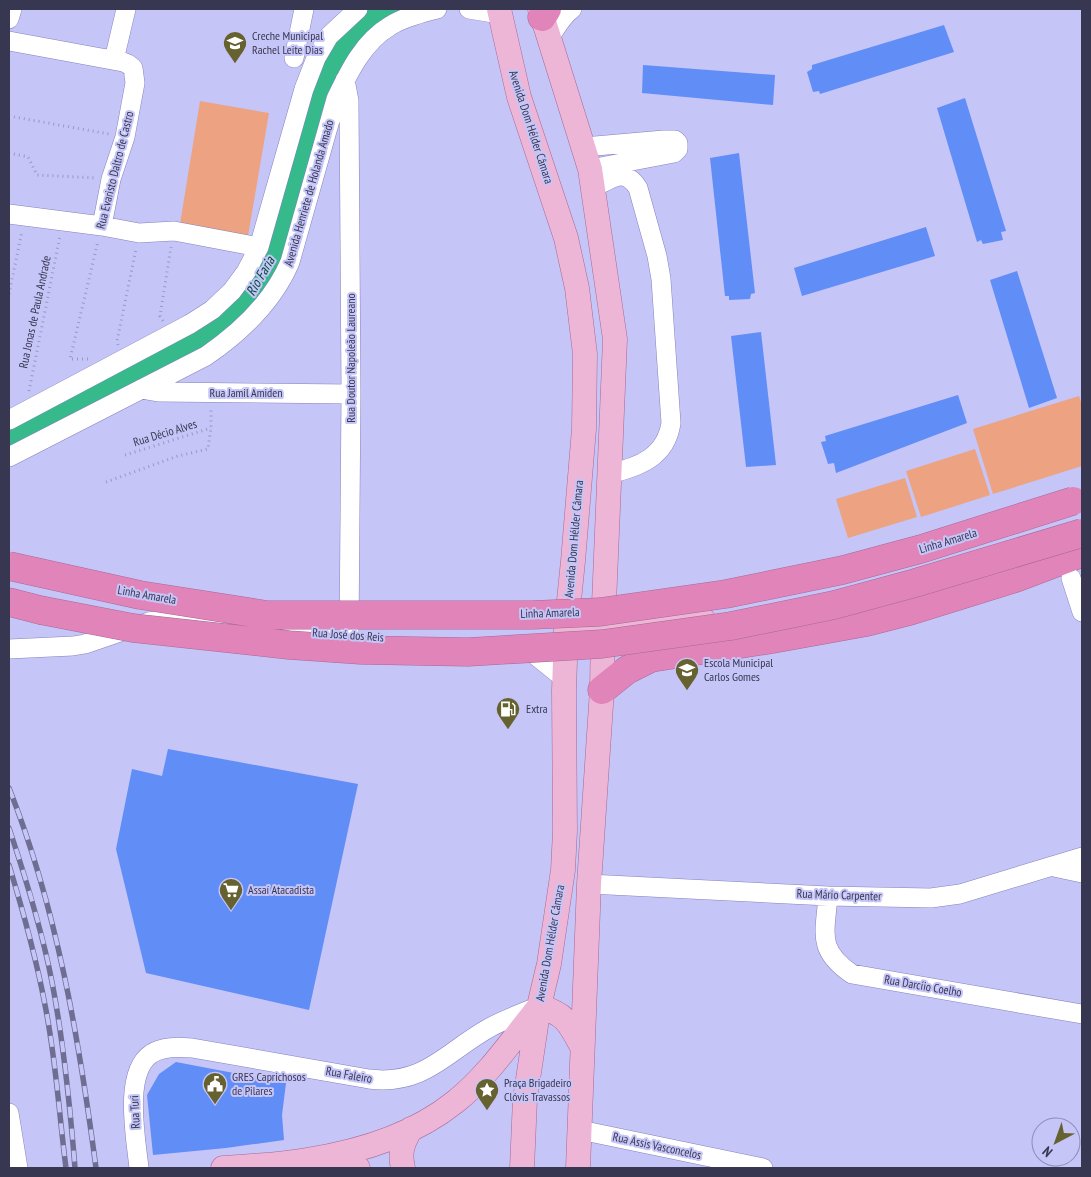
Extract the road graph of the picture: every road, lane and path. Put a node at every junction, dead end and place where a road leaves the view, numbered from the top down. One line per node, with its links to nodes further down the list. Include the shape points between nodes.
1 (12, 9): 10 (street)
2 (126, 9): 13 (street)
3 (304, 9): 12 (street)
4 (358, 9): 25 (street, via 329,36 316,58)
5 (437, 9): 14 (street, Avenida Henriete de Holanda Amado, via 390,26 363,51)
6 (469, 9): 8 (street)
7 (572, 9): 9 (street, via 559,22)
8 (499, 11): 50 (main road, Avenida Dom Hélder Câmara, via 518,97 566,238 577,288 585,354 584,429)
9 (544, 18): 18 (main road)
10 (9, 19)
11 (9, 41): 13 (street, Rua Evaristo Daltro de Castro)
12 (294, 58)
13 (114, 60): 16 (street, Rua Evaristo Daltro de Castro, via 128,64 135,73)
14 (345, 80): 30 (street, Avenida Henriete de Holanda Amado, via 336,99 284,277 250,321 230,340); 32 (street, Rua Doutor Napoleão Laureano, via 349,101)
15 (9, 116): 16 (path)
16 (125, 137): 19 (street, Rua Evaristo Daltro de Castro)
17 (9, 153): 19 (path, via 28,157 37,175)
18 (589, 168): 38 (main road, via 615,339); 38 (street, via 632,179 638,188 661,279 671,424 663,448 629,470)
19 (111, 179): 22 (street, Rua Evaristo Daltro de Castro)
20 (17, 215): 21 (street); 26 (path)
21 (63, 221): 22 (street); 33 (path, Rua Jonas de Paula Andrade, via 28,389)
22 (102, 226): 24 (street); 29 (path, Rua Evaristo Daltro de Castro, via 70,359 96,359)
23 (174, 231): 24 (street); 25 (street); 27 (path, via 160,316)
24 (139, 233): 28 (path, via 117,342)
25 (259, 247): 27 (street, via 232,291 212,310)
26 (9, 294)
27 (171, 334): 28 (street)
28 (124, 358): 29 (street)
29 (104, 369): 33 (street)
30 (141, 389): 31 (street, Rua Jamil Amiden); 37 (street, Avenida Henriete de Holanda Amado)
31 (210, 393): 32 (street, Rua Jamil Amiden); 35 (path)
32 (351, 394): 51 (street, Rua Doutor Napoleão Laureano)
33 (34, 406): 34 (street)
34 (9, 420)
35 (211, 428): 36 (path, Rua Décio Alves); 39 (path, via 208,449 178,456)
36 (125, 455)
37 (9, 458)
38 (609, 474): 49 (main road)
39 (106, 482)
40 (1078, 499): 44 (highway, Linha Amarela, bridge, via 843,570 726,594 600,612 267,616 140,595)
41 (1082, 534): 46 (highway, bridge, via 834,605 731,626 602,644 468,652 289,645 133,628)
42 (1082, 553): 54 (highway, via 910,612)
43 (9, 555): 48 (street, via 155,588 174,598)
44 (9, 566)
45 (1071, 578): 47 (street)
46 (9, 602)
47 (1082, 612)
48 (186, 620): 51 (street, Rua José dos Reis); 53 (street, Rua José dos Reis, via 174,618 149,622 86,644)
49 (602, 628): 54 (main road, via 692,614 701,617 707,625 702,644); 55 (main road, via 576,643); 57 (main road)
50 (566, 630): 52 (street, Rua José dos Reis); 55 (main road, Avenida Dom Hélder Câmara)
51 (350, 636): 52 (street, Rua José dos Reis, via 422,640)
52 (510, 638): 56 (street)
53 (9, 649)
54 (690, 652): 57 (highway, via 638,663)
55 (566, 656): 56 (main road, Avenida Dom Hélder Câmara)
56 (565, 679): 63 (main road, Avenida Dom Hélder Câmara, via 563,870)
57 (602, 690): 61 (main road)
58 (1082, 857): 59 (street, Rua Mário Carpenter)
59 (1053, 866): 60 (street); 62 (street, Rua Mário Carpenter, via 960,894 931,898)
60 (1082, 874)
61 (590, 884): 62 (street, Rua Mário Carpenter); 65 (main road)
62 (828, 896): 64 (street, Rua Darcíio Coelho, via 825,934 828,951 852,974)
63 (539, 1006): 65 (main road, via 563,1017); 66 (street, Rua Faleiro, via 490,1027 421,1072 396,1080 369,1079 192,1048 161,1050); 68 (main road, via 468,1090 443,1111); 76 (main road, Avenida Dom Hélder Câmara, via 525,1099)
64 (1082, 1014)
65 (582, 1047): 69 (main road)
66 (145, 1059): 72 (street, Rua Turi, via 134,1091)
67 (9, 1117): 71 (street)
68 (411, 1129): 70 (main road, via 365,1147); 75 (main road, via 402,1144)
69 (580, 1130): 77 (main road); 78 (street, Rua Assis Vasconcelos)
70 (306, 1161): 73 (main road); 74 (main road)
71 (18, 1168)
72 (138, 1168)
73 (223, 1168)
74 (358, 1168)
75 (404, 1168)
76 (522, 1168)
77 (578, 1168)
78 (763, 1168)

